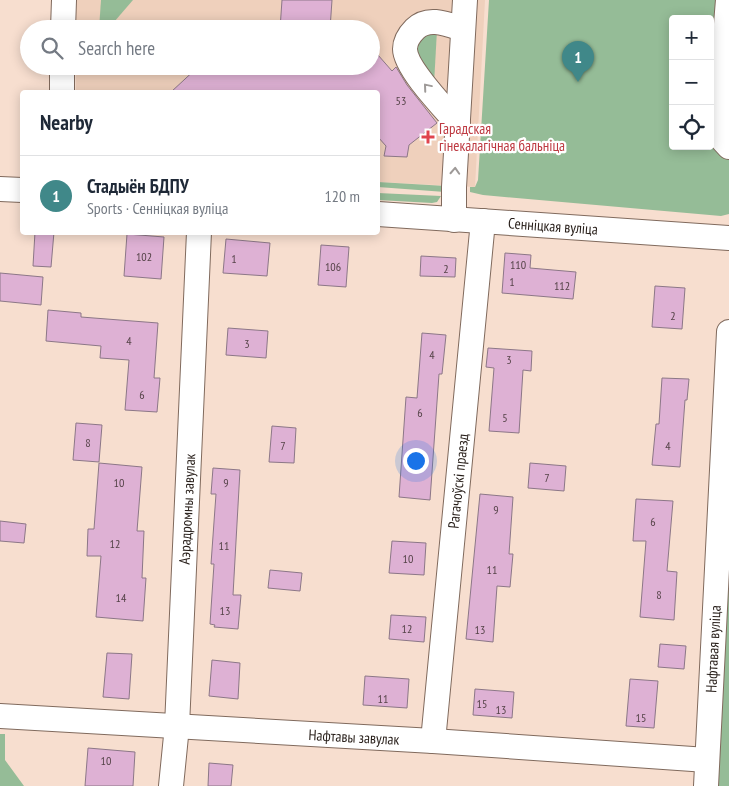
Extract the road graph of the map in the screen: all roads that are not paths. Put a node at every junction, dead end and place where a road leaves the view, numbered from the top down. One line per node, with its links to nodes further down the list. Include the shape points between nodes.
1 (64, 0): 4 (street)
2 (464, 0): 5 (street)
3 (728, 0): 9 (street, via 717,134)
4 (63, 20)
5 (462, 29): 8 (street); 8 (street, one-way to 5, via 412,69 405,51 410,34 424,24 439,22)
6 (62, 75): 7 (street)
7 (62, 90)
8 (458, 124): 13 (street, one-way to 8)
9 (729, 147)
10 (0, 189): 11 (street)
11 (20, 190)
12 (380, 214): 13 (street, Сенніцкая вуліца)
13 (454, 220): 14 (street, Сенніцкая вуліца)
14 (483, 222): 16 (street, Сенніцкая вуліца); 20 (street, Рагачоўскі праезд)
15 (199, 235): 19 (street, Аэрадромны завулак)
16 (729, 238)
17 (729, 332): 21 (street, Нафтавая вуліца)
18 (0, 716): 19 (street, Нафтавы завулак)
19 (177, 726): 20 (street, Нафтавы завулак); 22 (street, Аэрадромны завулак)
20 (433, 742): 21 (street, Нафтавы завулак)
21 (707, 760): 23 (street, Нафтавая вуліца)
22 (171, 786)
23 (706, 786)

